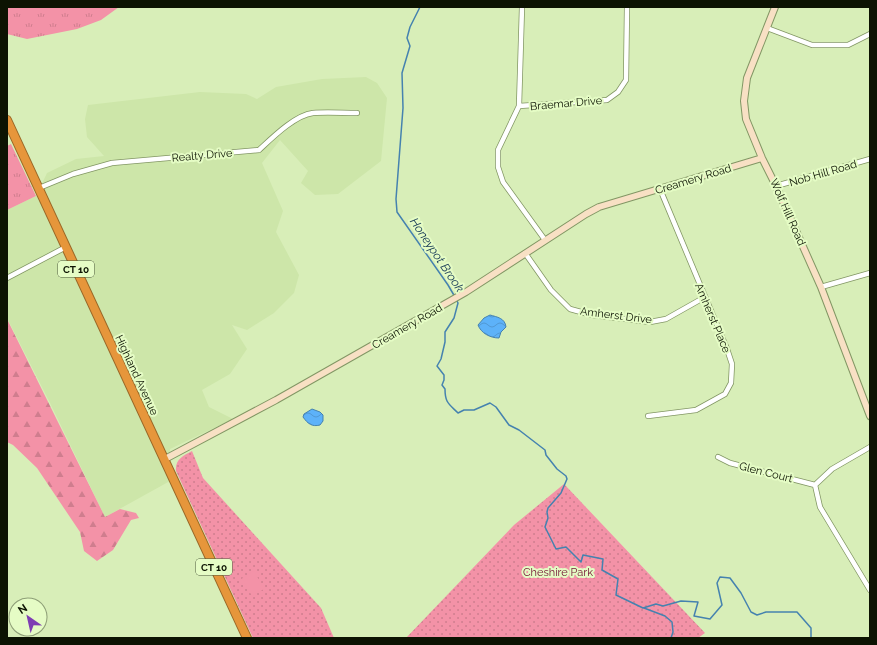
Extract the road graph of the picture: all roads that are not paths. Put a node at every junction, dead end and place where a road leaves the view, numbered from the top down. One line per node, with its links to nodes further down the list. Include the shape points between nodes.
1 (522, 7): 6 (street, Braemar Drive)
2 (627, 7): 6 (street, Braemar Drive, via 626,80 618,92 607,100)
3 (775, 7): 4 (street, Wolf Hill Road)
4 (767, 28): 5 (street, via 812,45 848,45); 9 (street, Wolf Hill Road, via 747,78 744,101 746,119)
5 (870, 34)
6 (519, 106): 14 (street, Braemar Drive, via 498,150 498,167 503,182)
7 (357, 113): 12 (street, Realty Drive, via 311,113 303,116 277,132 259,150 112,163 73,174)
8 (7, 120): 12 (highway, Highland Avenue / CT 10)
9 (762, 158): 11 (street, Wolf Hill Road); 13 (street, Creamery Road)
10 (870, 159): 11 (street, Nob Hill Road)
11 (776, 186): 19 (street, Wolf Hill Road)
12 (39, 188): 15 (highway, Highland Avenue / CT 10)
13 (660, 189): 14 (street, Creamery Road, via 599,207); 20 (street, Amherst Place)
14 (545, 240): 16 (street, Creamery Road)
15 (66, 247): 18 (street); 25 (highway, Highland Avenue / CT 10)
16 (525, 253): 20 (street, Amherst Drive, via 551,290 570,309 592,315 650,322 666,319); 25 (street, Creamery Road, via 461,295)
17 (870, 273): 19 (street)
18 (7, 278)
19 (821, 287): 22 (street, Wolf Hill Road)
20 (705, 297): 21 (street, Amherst Place, via 732,364 731,383 726,394 696,410)
21 (648, 416)
22 (870, 416)
23 (870, 447): 26 (street, via 832,469)
24 (718, 457): 26 (street, Glen Court, via 730,463)
25 (165, 460): 28 (highway, Highland Avenue / CT 10)
26 (815, 485): 27 (street, via 820,507)
27 (870, 590)
28 (247, 638)

